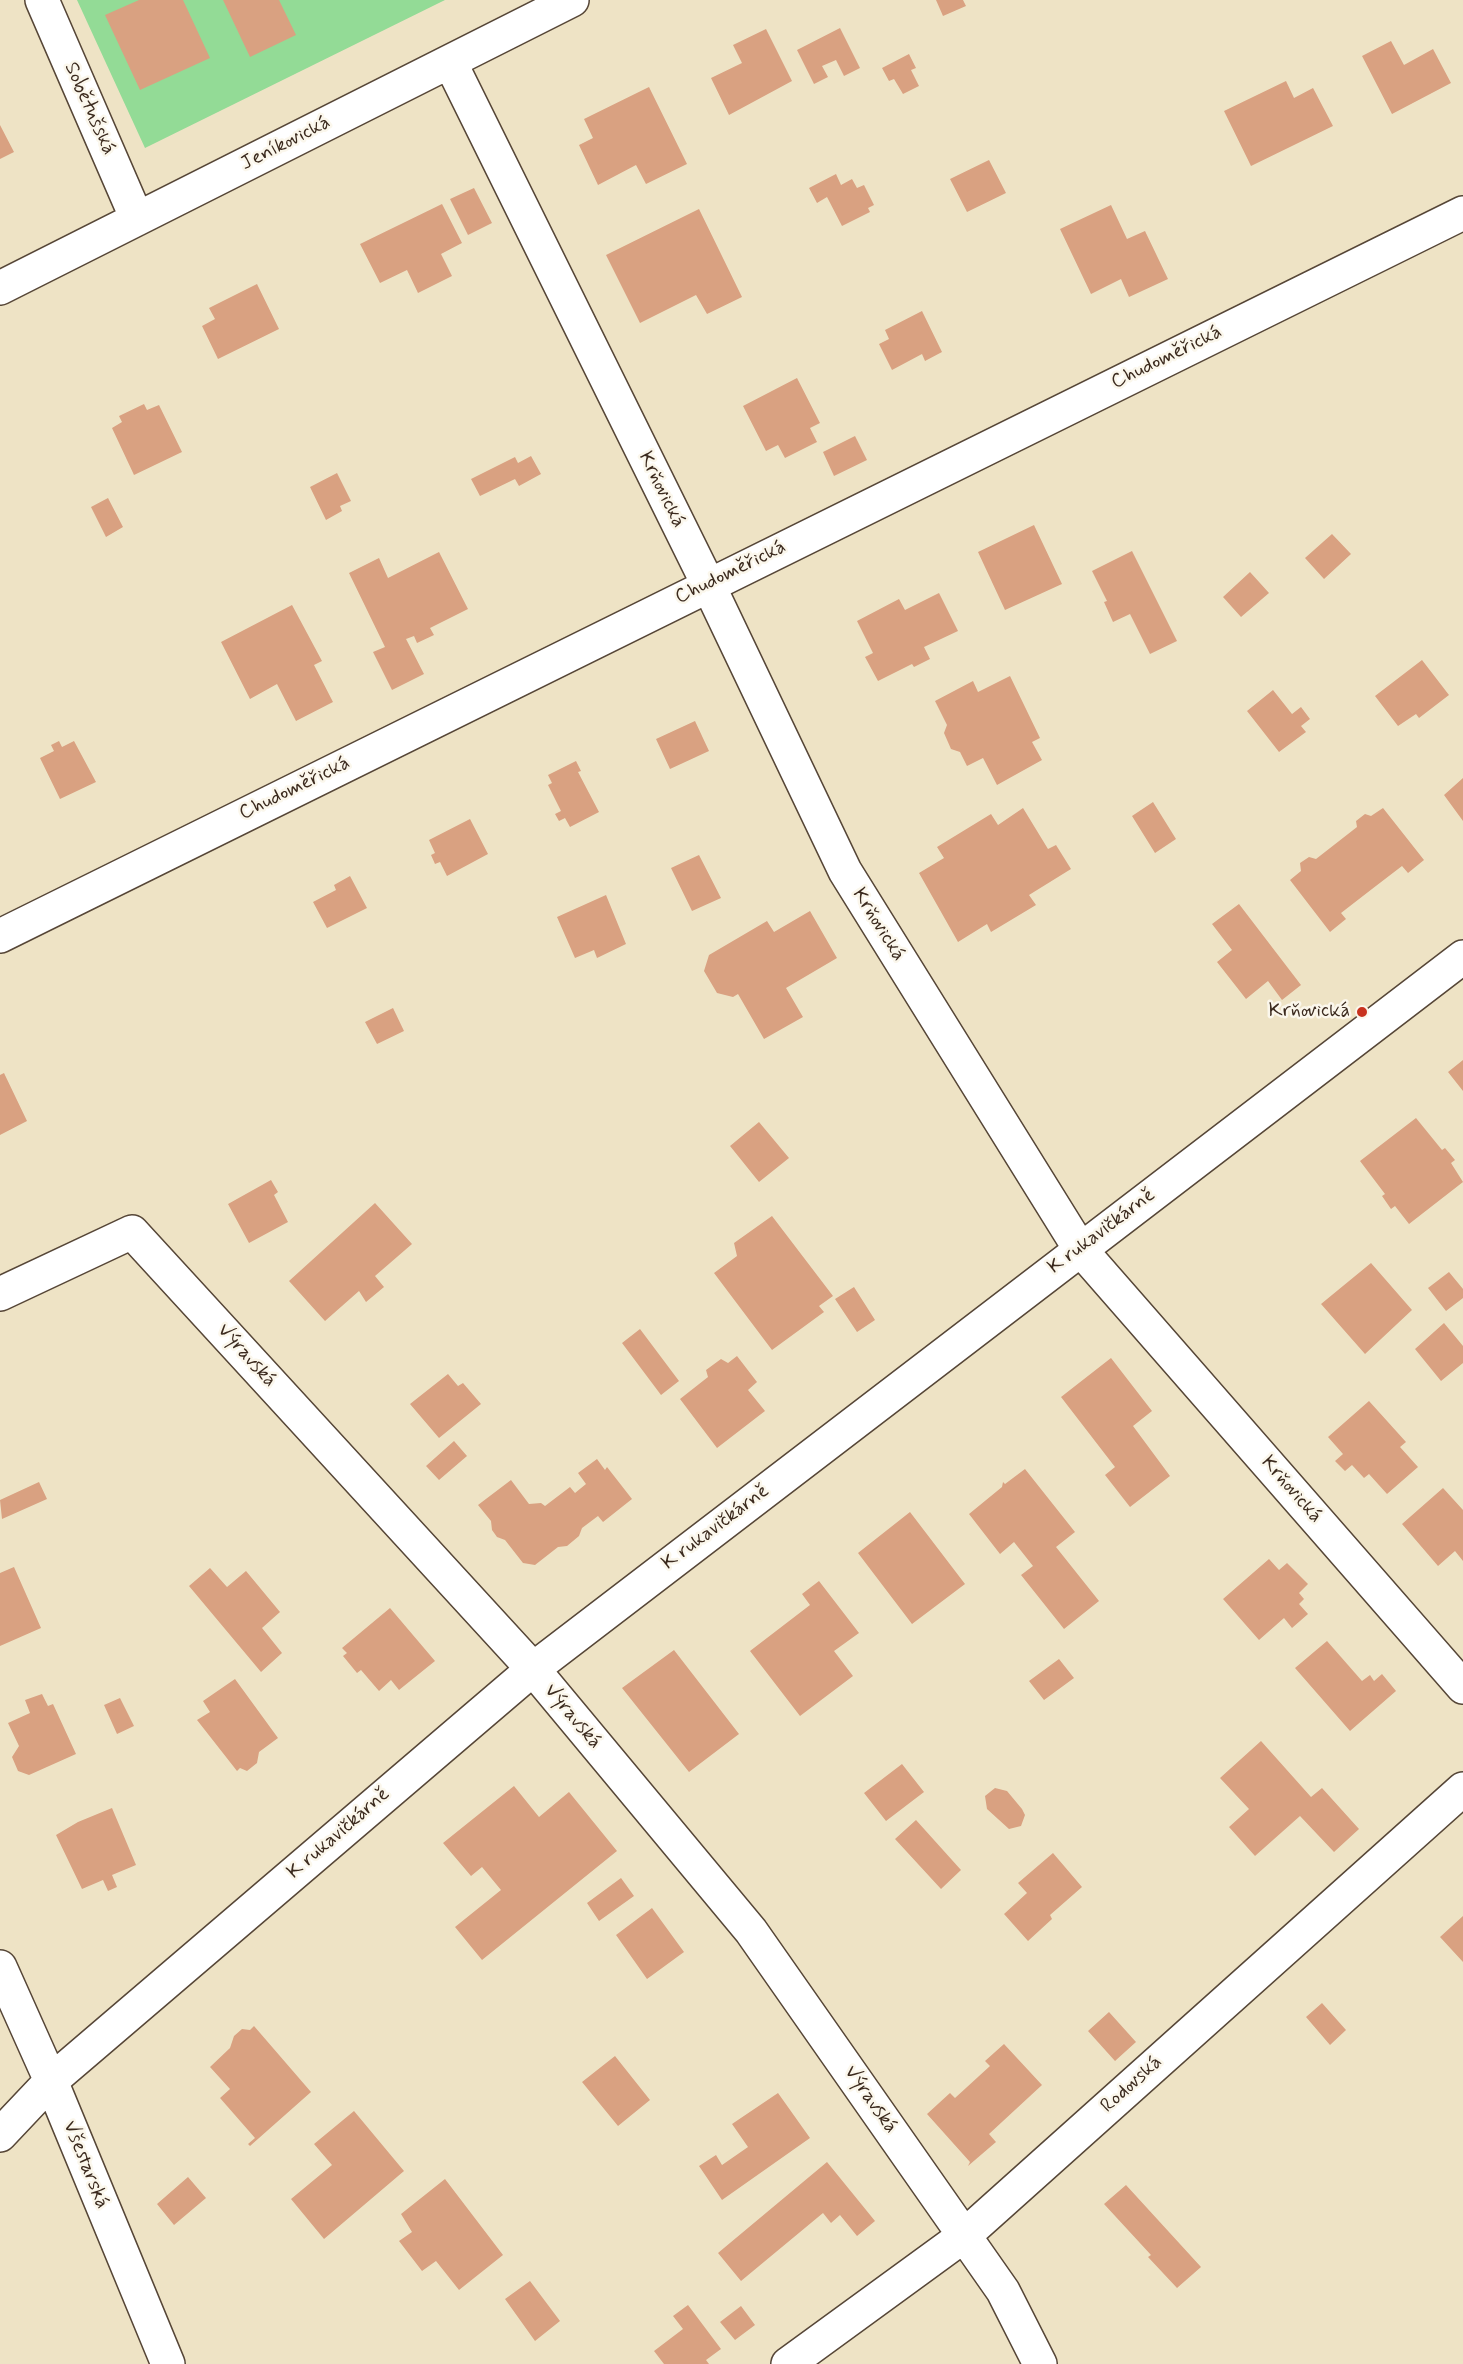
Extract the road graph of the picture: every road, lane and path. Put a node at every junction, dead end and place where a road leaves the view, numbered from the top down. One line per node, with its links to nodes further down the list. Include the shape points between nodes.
1 (42, 0): 5 (street, Sobětušská)
2 (572, 0): 3 (street, Jeníkovická)
3 (450, 62): 5 (street, Jeníkovická); 7 (street, Krňovická)
4 (1463, 213): 7 (street, Chudoměřická)
5 (137, 219): 6 (street, Jeníkovická)
6 (0, 288)
7 (708, 584): 8 (street, Chudoměřická); 10 (street, Krňovická, via 845,871)
8 (0, 936)
9 (1463, 957): 10 (street, K rukavičkárně)
10 (1080, 1249): 12 (street, K rukavičkárně); 13 (street, Krňovická)
11 (0, 1294): 12 (street, Výravská, via 132,1232)
12 (532, 1669): 16 (street, K rukavičkárně); 18 (street, Výravská, via 751,1931)
13 (1463, 1687)
14 (1463, 1789): 18 (street, Rodovská)
15 (0, 1968): 16 (street, Všestarská)
16 (51, 2081): 17 (street, K rukavičkárně); 19 (street, Všestarská)
17 (0, 2135)
18 (965, 2235): 20 (street, Rodovská); 21 (street, Výravská, via 1003,2290)
19 (168, 2364)
20 (788, 2364)
21 (1040, 2364)

